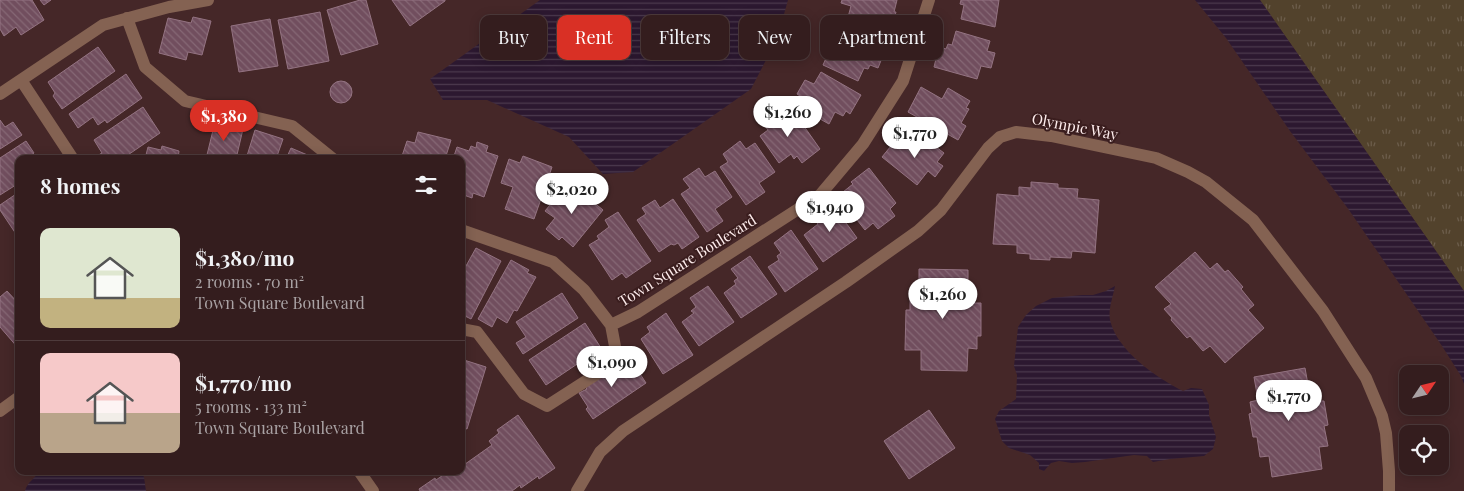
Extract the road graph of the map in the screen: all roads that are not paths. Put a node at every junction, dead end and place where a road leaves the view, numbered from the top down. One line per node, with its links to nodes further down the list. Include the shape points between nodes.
1 (208, 0): 3 (street)
2 (928, 0): 9 (street, Town Square Boulevard, via 903,81 864,144 820,195 638,312)
3 (127, 18): 4 (street, via 103,25); 7 (street, via 145,67 185,101 292,126)
4 (21, 80): 5 (street); 6 (street)
5 (0, 94)
6 (71, 155)
7 (328, 155)
8 (465, 231): 9 (street, Town Square Boulevard, via 553,262 584,290)
9 (611, 325): 10 (street, via 617,357 603,370 547,406 524,394 477,332)
10 (465, 330)
11 (15, 400): 12 (street)
12 (0, 411)
13 (362, 475): 14 (street)
14 (373, 491)
15 (576, 491): 16 (street, Olympic Way, via 600,452 623,431 918,231 941,210 988,148 1000,137 1016,132 1156,158 1206,182 1253,220 1323,311 1366,378 1386,434 1390,471)
16 (1388, 491)

